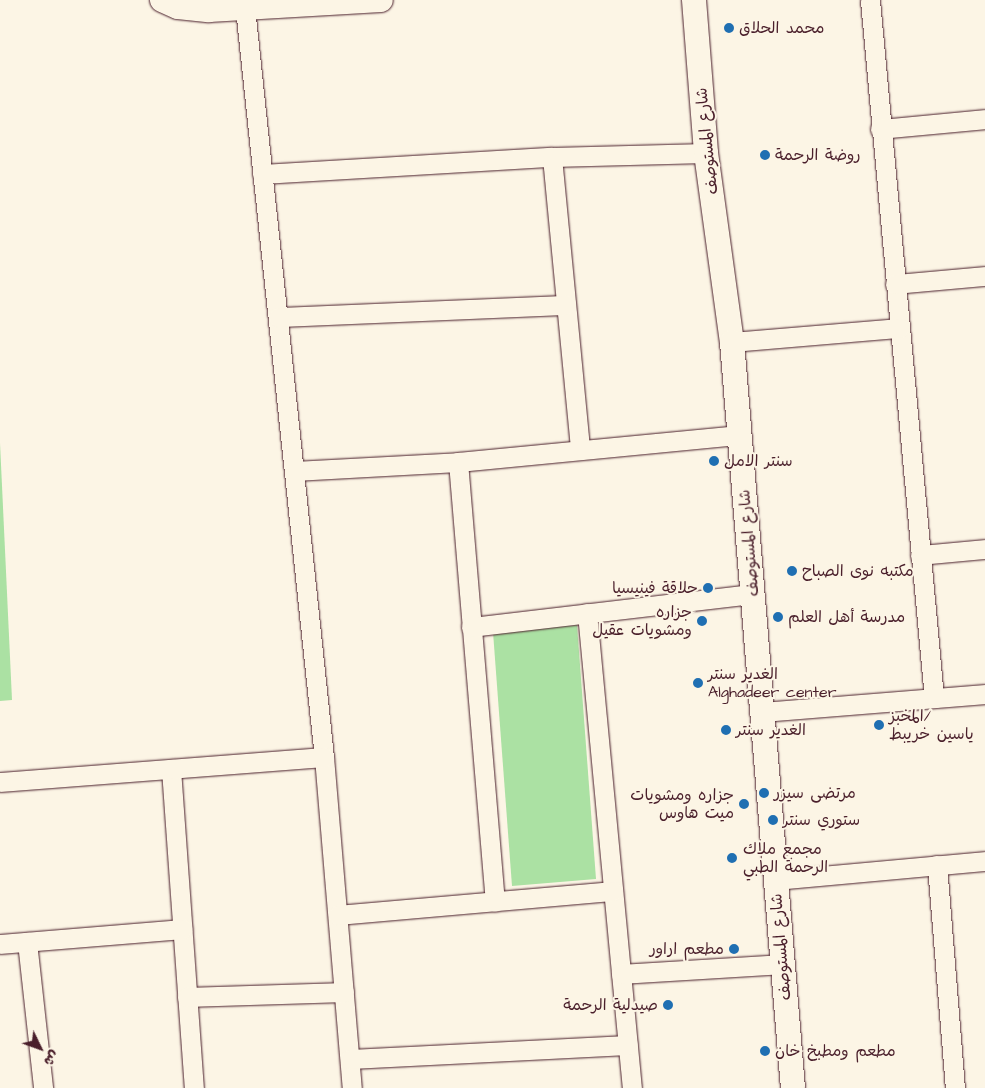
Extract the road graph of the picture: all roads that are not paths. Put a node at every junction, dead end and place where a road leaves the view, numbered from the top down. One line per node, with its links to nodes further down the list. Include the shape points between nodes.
1 (162, 0): 5 (street, via 194,10)
2 (381, 0): 5 (street)
3 (694, 0): 8 (street, شارع المستوصف)
4 (870, 0): 7 (street)
5 (245, 8): 10 (street)
6 (985, 120): 7 (street)
7 (880, 129): 12 (street)
8 (706, 152): 9 (street); 16 (street, شارع المستوصف)
9 (552, 157): 10 (street); 13 (street)
10 (262, 174): 14 (street)
11 (985, 276): 12 (street)
12 (895, 284): 15 (street)
13 (566, 304): 14 (street); 18 (street)
14 (278, 316): 20 (street)
15 (899, 328): 16 (street); 22 (street)
16 (732, 342): 17 (street, شارع المستوصف)
17 (740, 435): 18 (street); 23 (street, شارع المستوصف)
18 (580, 450): 19 (street)
19 (458, 462): 20 (street); 25 (street)
20 (294, 471): 29 (street)
21 (985, 549): 22 (street)
22 (920, 555): 27 (street)
23 (753, 594): 24 (street); 28 (street, شارع المستوصف)
24 (587, 613): 25 (street); 35 (street)
25 (471, 627): 36 (street)
26 (985, 694): 27 (street)
27 (934, 698): 28 (street)
28 (762, 712): 34 (street, شارع المستوصف)
29 (324, 757): 30 (street); 37 (street)
30 (171, 769): 31 (street); 38 (street)
31 (0, 782)
32 (985, 860): 33 (street)
33 (937, 865): 34 (street); 52 (street)
34 (776, 880): 41 (street, شارع المستوصف)
35 (613, 891): 36 (street); 42 (street)
36 (495, 901): 37 (street)
37 (338, 915): 43 (street)
38 (182, 929): 39 (street); 44 (street)
39 (27, 942): 40 (street); 47 (street)
40 (0, 944)
41 (783, 964): 42 (street); 51 (street, شارع المستوصف)
42 (621, 974): 45 (street)
43 (344, 992): 44 (street); 46 (street)
44 (187, 997): 48 (street)
45 (628, 1045): 46 (street); 50 (street)
46 (350, 1059): 49 (street)
47 (43, 1088)
48 (194, 1088)
49 (352, 1088)
50 (632, 1088)
51 (793, 1088)
52 (955, 1088)

